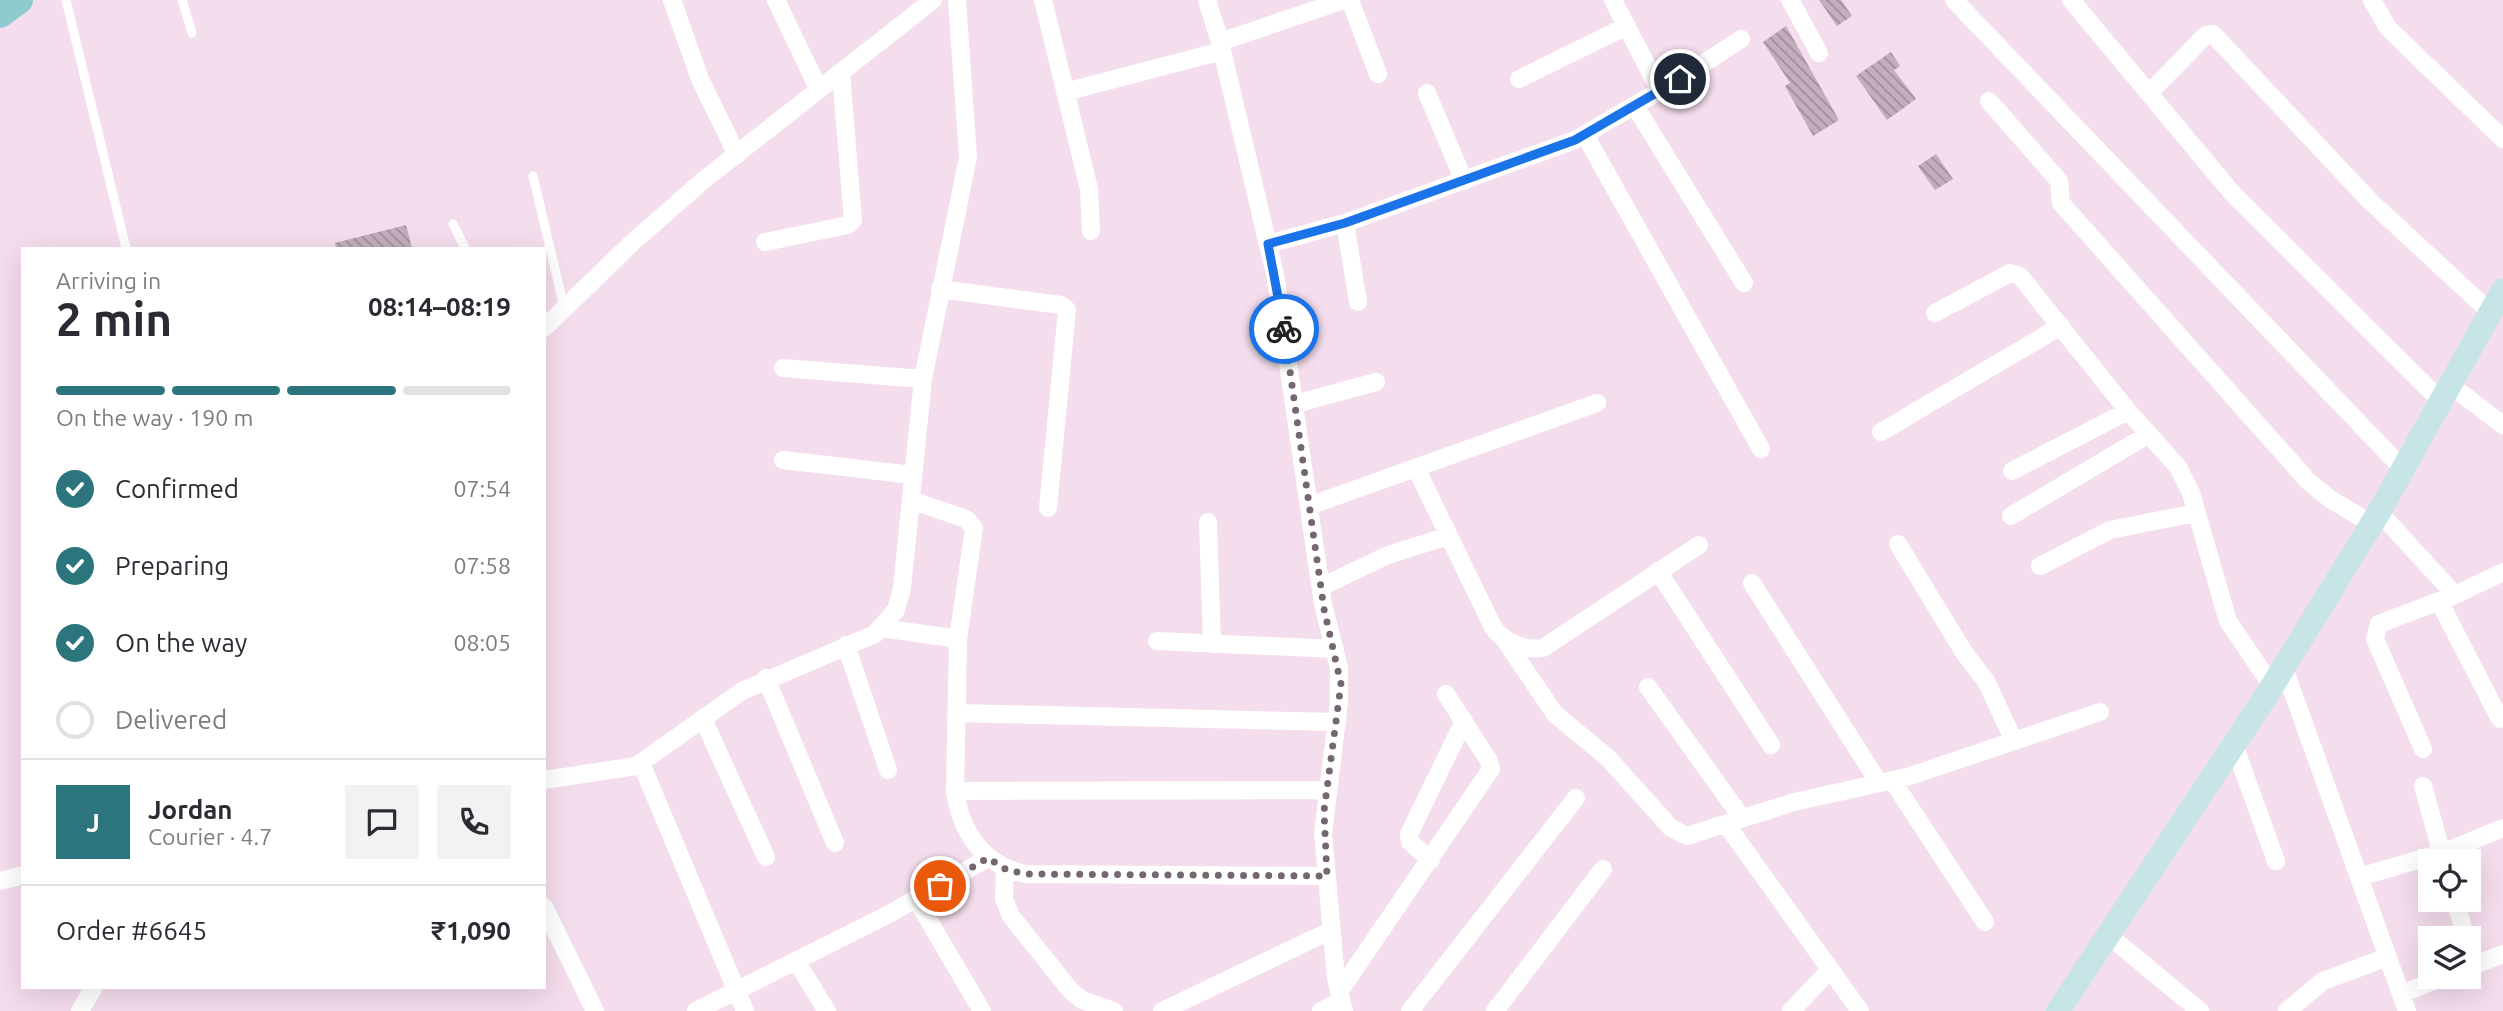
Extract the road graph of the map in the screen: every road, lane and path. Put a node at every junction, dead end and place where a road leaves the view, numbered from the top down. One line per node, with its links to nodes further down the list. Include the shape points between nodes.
1 (19, 0): 17 (main road)
2 (66, 0): 43 (lane)
3 (182, 0): 19 (lane)
4 (673, 0): 35 (street, via 700,79)
5 (776, 0): 26 (street)
6 (933, 0): 23 (street)
7 (957, 0): 46 (street, via 968,158)
8 (1043, 0): 28 (street)
9 (1207, 0): 21 (street)
10 (1344, 0): 21 (street)
11 (1350, 0): 24 (street)
12 (1613, 0): 18 (street)
13 (1790, 0): 22 (street)
14 (1954, 0): 67 (street)
15 (2071, 0): 30 (street)
16 (2372, 0): 34 (street, via 2388,28)
17 (0, 14)
18 (1627, 26): 25 (street); 27 (street)
19 (192, 33)
20 (1741, 39): 27 (street)
21 (1221, 46): 28 (street); 42 (street)
22 (1819, 53)
23 (841, 73): 26 (street); 41 (street, via 853,220 848,225)
24 (1378, 74)
25 (1519, 79)
26 (819, 90): 35 (street)
27 (1660, 91): 32 (street)
28 (1066, 92): 40 (street, via 1089,189)
29 (1427, 93): 37 (street)
30 (2149, 93): 50 (street, via 2206,35 2213,34 2370,201); 57 (street, via 2233,194)
31 (1989, 101): 75 (street, via 2059,181 2061,203 2299,470 2319,491)
32 (1635, 106): 33 (street); 45 (street)
33 (1585, 135): 37 (street); 64 (street)
34 (2503, 139)
35 (737, 155): 49 (street, via 634,241)
36 (533, 176): 49 (lane)
37 (1464, 181): 38 (street)
38 (1345, 223): 42 (street); 48 (street)
39 (453, 224): 44 (lane)
40 (1091, 231)
41 (765, 242)
42 (1268, 244): 59 (street)
43 (126, 247)
44 (465, 247)
45 (1744, 283)
46 (940, 289): 55 (street); 72 (street, via 1060,305 1067,310)
47 (2503, 290): 50 (street)
48 (1358, 302)
49 (565, 309): 52 (street)
50 (2490, 312): 57 (street)
51 (1935, 313): 53 (street, via 2010,273 2020,276)
52 (546, 326)
53 (2061, 326): 60 (street); 62 (street)
54 (783, 368): 55 (street)
55 (923, 379): 69 (street)
56 (1376, 382): 59 (street)
57 (2444, 392): 61 (street); 67 (street)
58 (1597, 403): 66 (street)
59 (1295, 404): 71 (street)
60 (2127, 411): 63 (street); 68 (street)
61 (2503, 425)
62 (1881, 432)
63 (2149, 434): 73 (street, via 2178,467); 74 (street)
64 (1761, 449)
65 (783, 460): 69 (street)
66 (1416, 468): 71 (street); 77 (street)
67 (2403, 469): 75 (street)
68 (2012, 471)
69 (913, 475): 70 (street)
70 (911, 500): 86 (street, via 902,588 896,610); 87 (street, via 966,519 974,528)
71 (1309, 506): 84 (street)
72 (1048, 508)
73 (2196, 513): 80 (street, via 2110,530); 93 (street, via 2228,621)
74 (2011, 516)
75 (2376, 518): 85 (street); 93 (street)
76 (1208, 522): 90 (street)
77 (1448, 536): 84 (street, via 1388,555); 88 (street, via 1493,627)
78 (1898, 544): 103 (street, via 1986,681)
79 (1699, 545): 81 (street)
80 (2039, 566)
81 (1658, 571): 88 (street, via 1543,648 1526,648); 104 (street)
82 (2503, 572): 85 (street)
83 (1752, 583): 110 (street)
84 (1321, 587): 92 (street)
85 (2447, 598): 100 (street); 106 (street, via 2379,624 2375,633)
86 (881, 628): 87 (street); 91 (street)
87 (958, 639): 98 (street)
88 (1504, 639): 115 (street, via 1555,714 1608,758 1671,828 1687,836)
89 (1157, 641): 90 (street)
90 (1212, 644): 92 (street)
91 (846, 645): 94 (street); 108 (street)
92 (1335, 649): 102 (street, via 1341,684)
93 (2277, 676): 105 (street); 129 (street)
94 (766, 678): 99 (street); 117 (street)
95 (1648, 687): 115 (street)
96 (1446, 694): 101 (street)
97 (2100, 712): 103 (street)
98 (958, 713): 102 (street); 113 (street)
99 (704, 719): 107 (street); 120 (street)
100 (2500, 719)
101 (1464, 721): 122 (street, via 1409,834 1410,842); 122 (street, via 1491,769)
102 (1337, 722): 112 (street)
103 (2014, 741): 110 (street)
104 (1771, 744)
105 (2234, 745): 123 (street); 135 (street)
106 (2423, 748)
107 (641, 763): 109 (street); 143 (street)
108 (888, 770)
109 (546, 780)
110 (1886, 782): 115 (street); 133 (street)
111 (2423, 786): 118 (street)
112 (1327, 790): 113 (street); 128 (street, via 1323,833)
113 (955, 791): 121 (street, via 975,841)
114 (1576, 798): 155 (street)
115 (1734, 821): 140 (street)
116 (2503, 828): 119 (street)
117 (835, 844)
118 (2441, 849)
119 (2460, 849)
120 (766, 857)
121 (988, 858): 125 (street); 131 (street)
122 (1431, 860): 144 (street)
123 (2276, 861)
124 (2418, 863): 129 (street)
125 (1005, 869): 128 (street, via 1026,874); 152 (street, via 1004,900 1011,916 1070,991)
126 (1603, 869): 156 (street)
127 (21, 875): 130 (street)
128 (1327, 876): 134 (street)
129 (2359, 877): 137 (street)
130 (0, 881)
131 (916, 899): 139 (street); 151 (street)
132 (546, 911): 146 (street)
133 (1985, 922)
134 (1332, 930): 144 (street); 153 (street)
135 (2108, 935): 159 (street); 160 (street)
136 (2503, 954): 138 (street)
137 (2388, 957): 145 (street); 161 (street, via 2323,981)
138 (2481, 959)
139 (796, 961): 143 (street); 150 (street)
140 (1829, 971): 157 (street); 158 (street)
141 (93, 989): 147 (street)
142 (2426, 989): 145 (street)
143 (737, 990): 148 (street); 149 (street)
144 (1341, 1001): 154 (street)
145 (2404, 1003)
146 (589, 1008)
147 (80, 1011)
148 (696, 1011)
149 (745, 1011)
150 (827, 1011)
151 (982, 1011)
152 (1114, 1011)
153 (1162, 1011)
154 (1321, 1011)
155 (1410, 1011)
156 (1495, 1011)
157 (1791, 1011)
158 (1860, 1011)
159 (2058, 1011)
160 (2200, 1011)
161 (2287, 1011)

